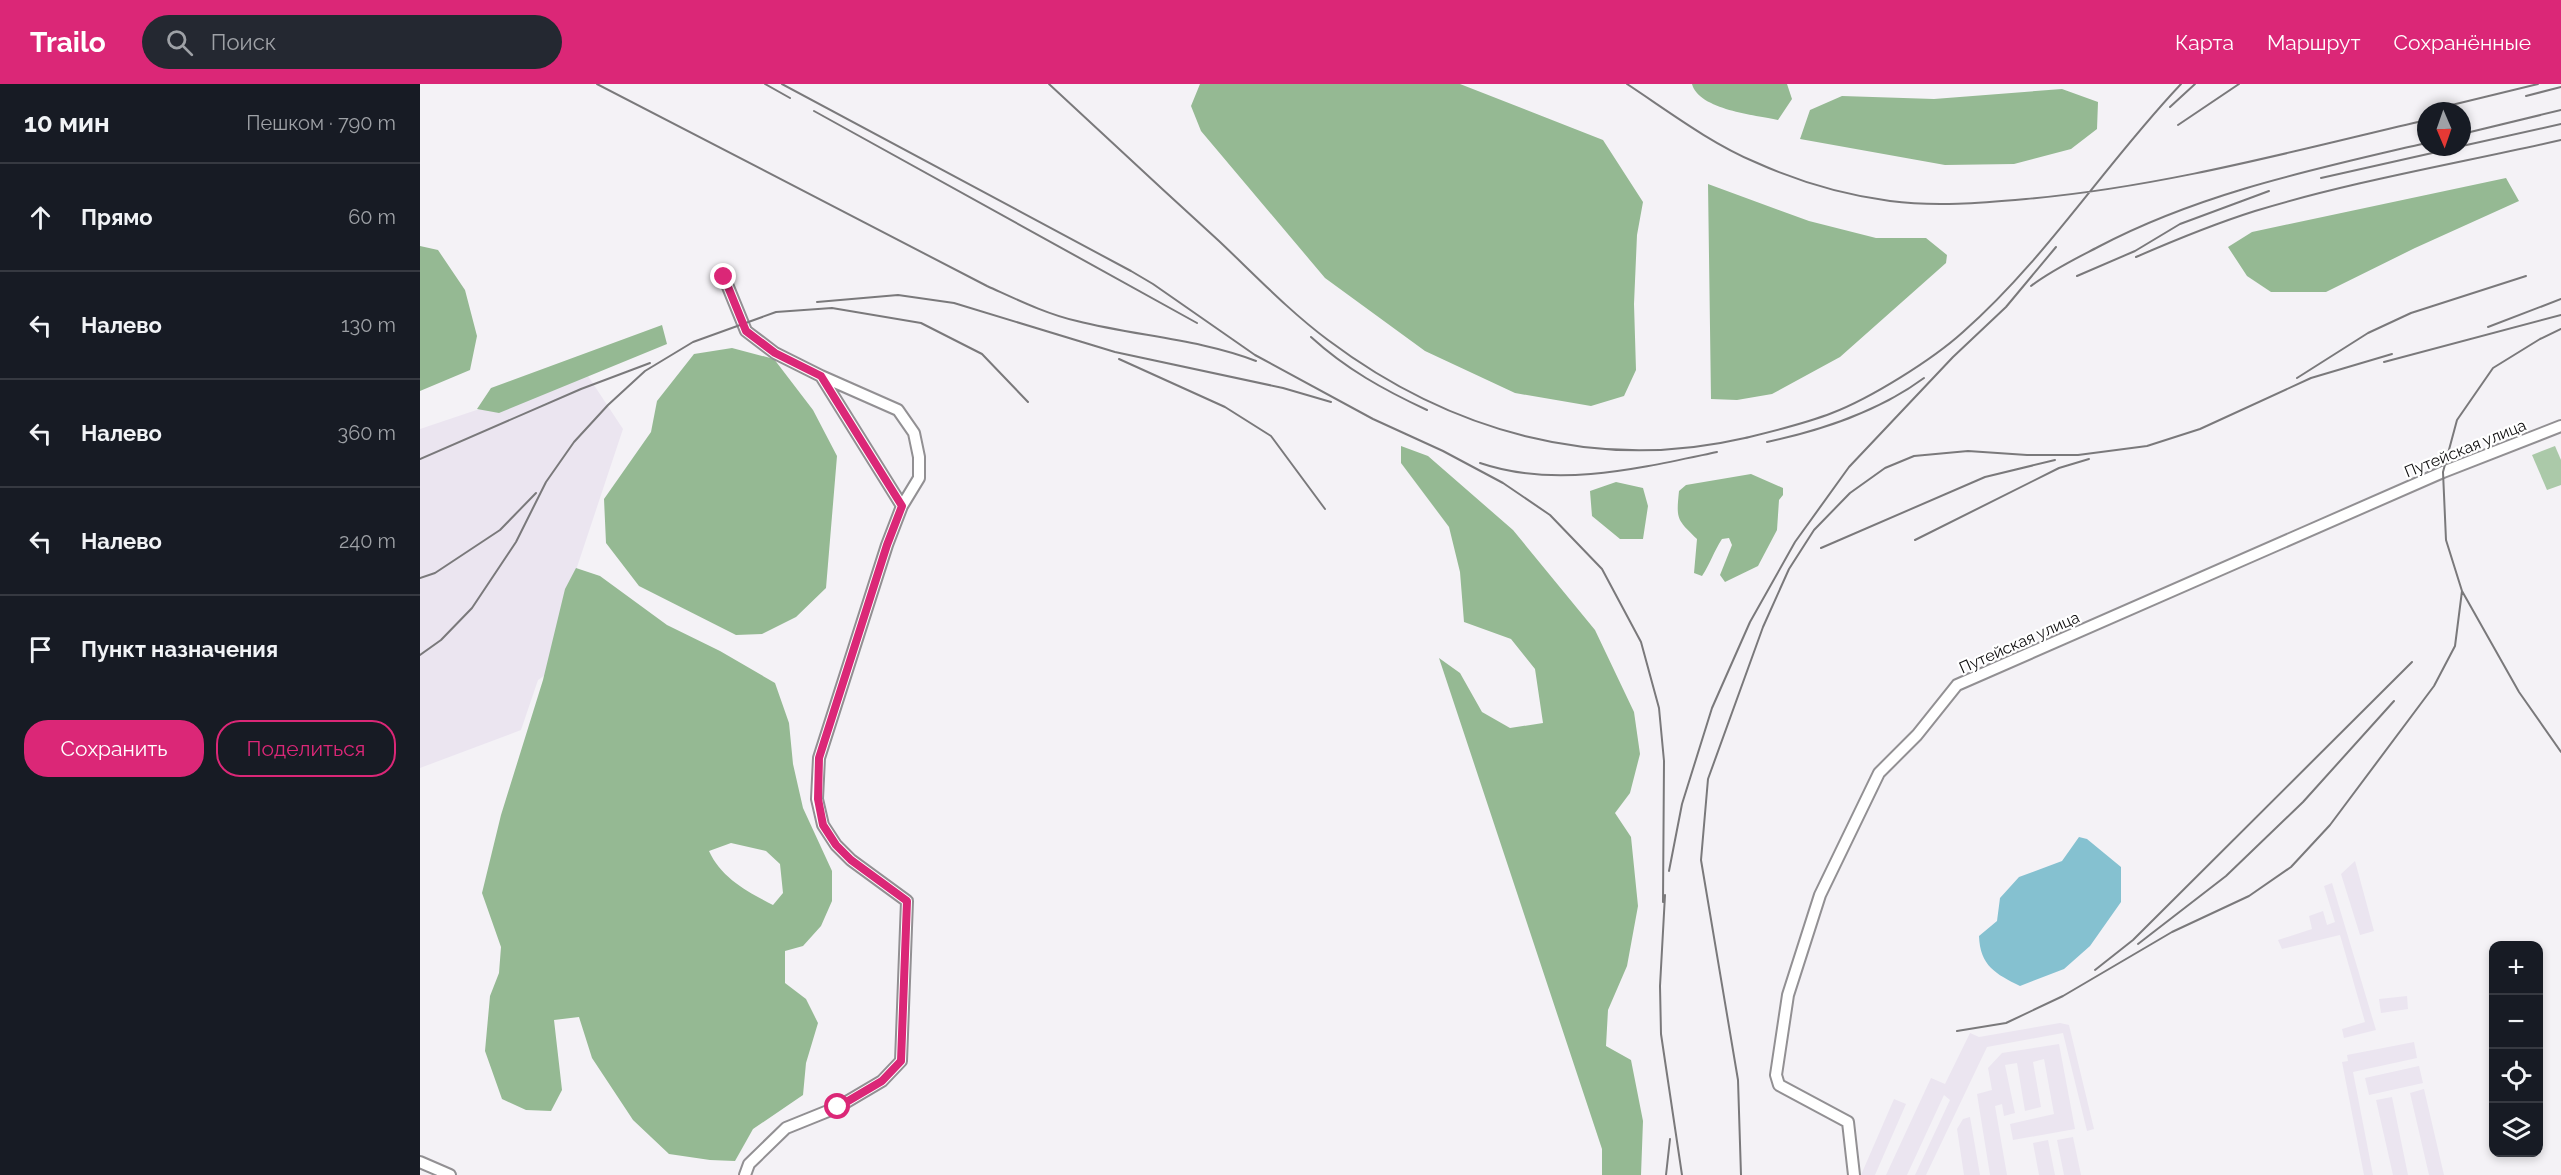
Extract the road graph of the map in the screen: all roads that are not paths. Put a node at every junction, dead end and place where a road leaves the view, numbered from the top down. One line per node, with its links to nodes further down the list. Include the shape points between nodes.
1 (724, 277): 2 (street, via 746,331 775,353)
2 (821, 376): 4 (street); 4 (street, via 898,410 914,433 920,457 919,478)
3 (2561, 426): 8 (street, Путейская улица, via 2444,472 1957,685 1917,735 1879,773 1820,895 1788,995 1776,1075 1779,1085 1848,1122)
4 (902, 506): 7 (street, via 819,758 818,788 823,825 836,845 907,901 901,1061 882,1081 838,1107 786,1128 748,1164)
5 (420, 1162): 6 (street)
6 (450, 1175)
7 (745, 1175)
8 (1854, 1175)

